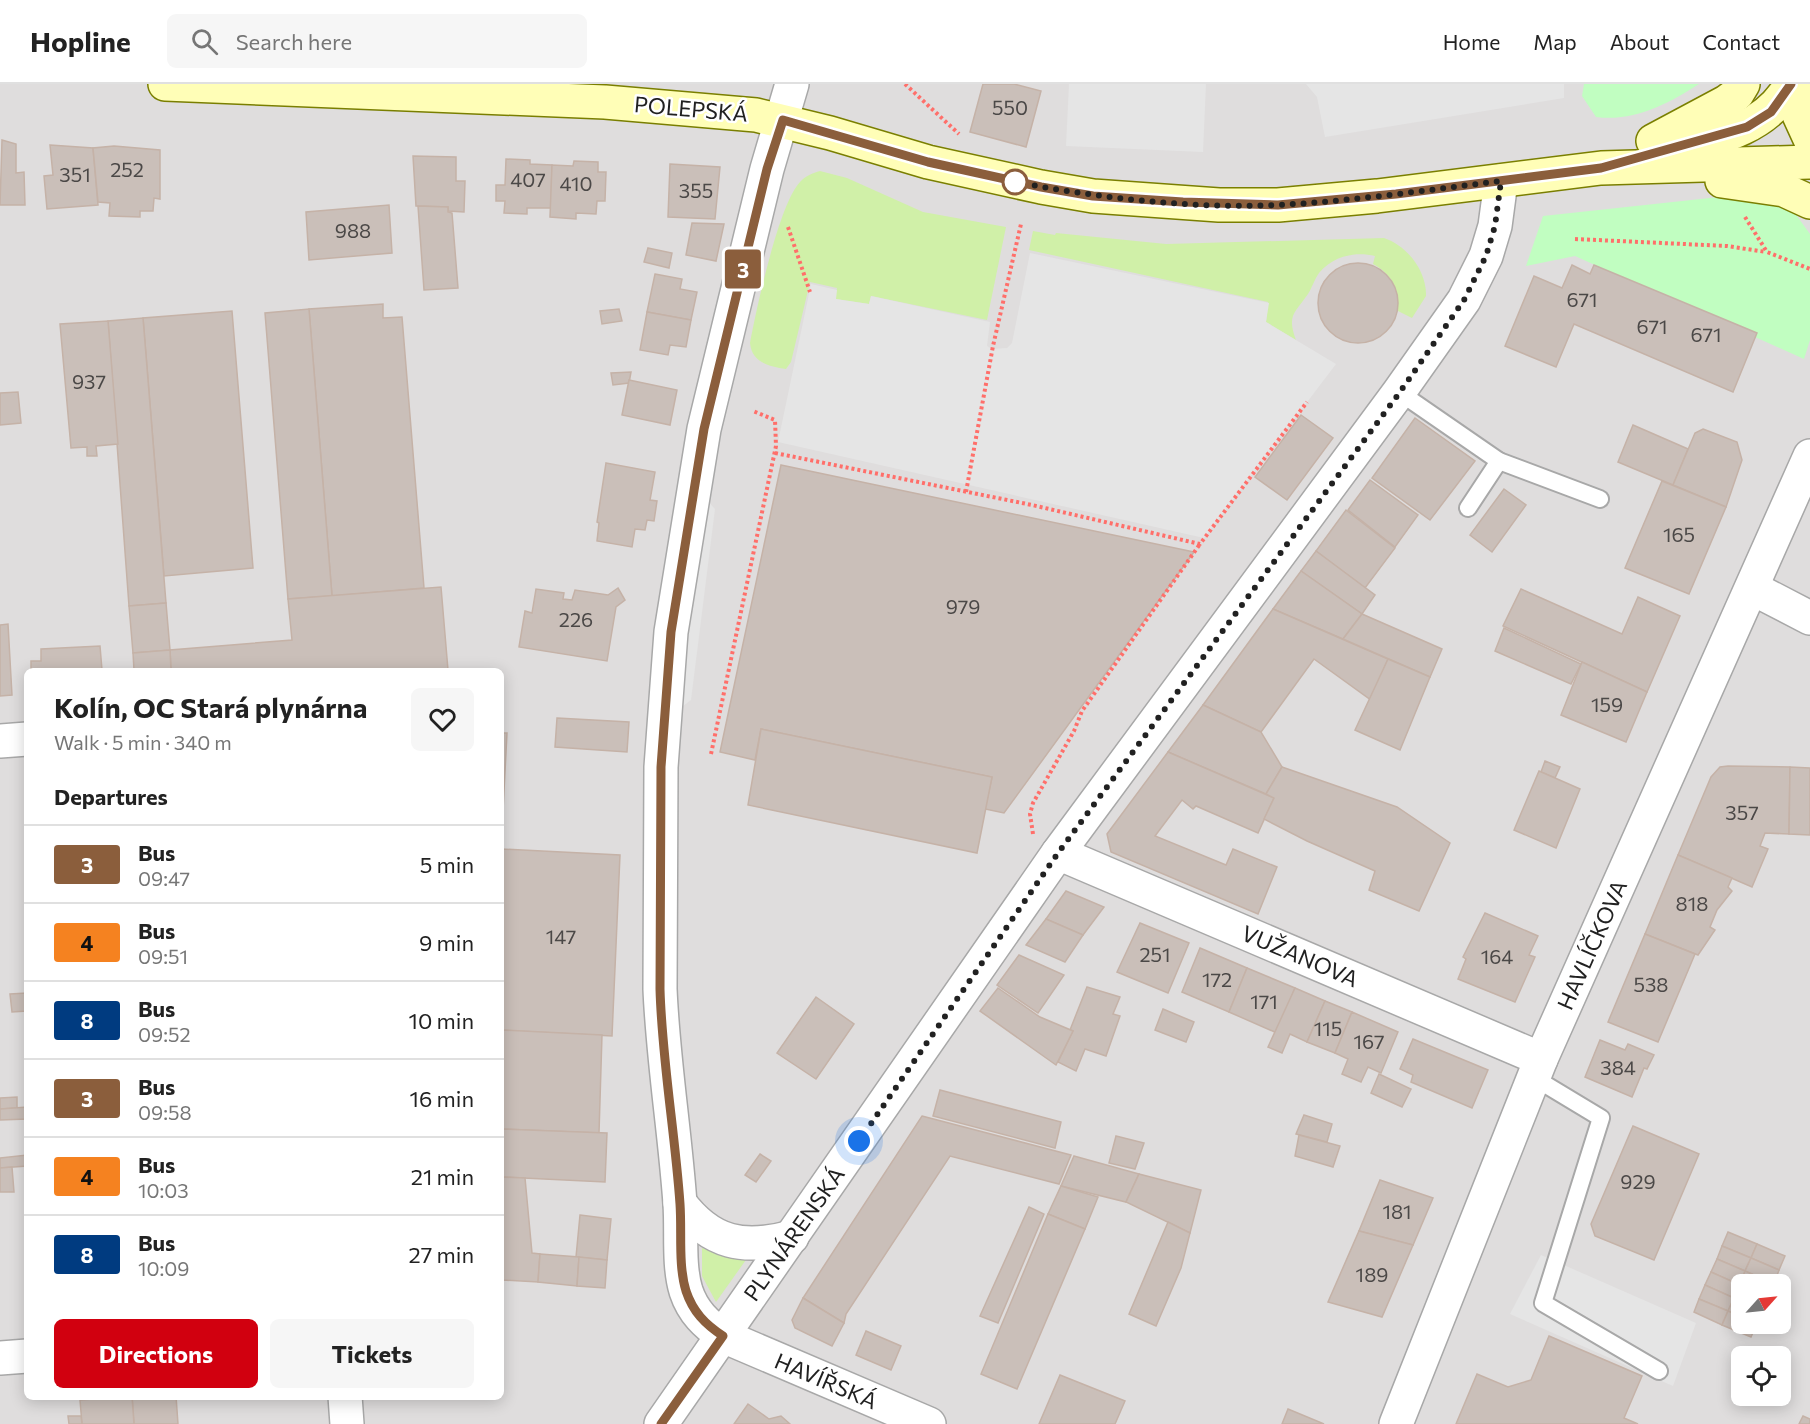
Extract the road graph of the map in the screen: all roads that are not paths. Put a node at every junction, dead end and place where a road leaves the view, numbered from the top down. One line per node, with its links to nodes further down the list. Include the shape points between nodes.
1 (165, 84): 5 (main road, POLEPSKÁ)
2 (792, 84): 6 (street, HAVÍŘSKÁ)
3 (1743, 84): 9 (main road, via 1726,102)
4 (1793, 84): 7 (main road, via 1799,115); 9 (main road, POLEPSKÁ, via 1771,112 1747,127)
5 (356, 88): 6 (main road, POLEPSKÁ, via 605,102)
6 (783, 120): 10 (main road, POLEPSKÁ, via 951,168 1093,196 1278,205); 24 (street, HAVÍŘSKÁ, via 767,169 704,429 671,632 663,711 660,989)
7 (1810, 139)
8 (1810, 162): 9 (main road, POLEPSKÁ)
9 (1601, 168): 10 (main road, POLEPSKÁ); 11 (main road, via 1763,185 1797,194)
10 (1501, 181): 12 (street, PLYNÁRENSKÁ, via 1495,226 1477,276)
11 (1810, 202)
12 (1400, 392): 15 (lane); 22 (street, PLYNÁRENSKÁ)
13 (1810, 433): 14 (street, HAVLÍČKOVA)
14 (1808, 459): 18 (street, HAVLÍČKOVA)
15 (1498, 461): 16 (lane); 17 (lane)
16 (1600, 499)
17 (1468, 508)
18 (1752, 588): 19 (street); 23 (street, HAVLÍČKOVA)
19 (1810, 618)
20 (24, 739): 21 (street)
21 (0, 741)
22 (1046, 845): 23 (street, VUŽANOVA); 25 (street, PLYNÁRENSKÁ)
23 (1537, 1068): 29 (lane, via 1601,1118 1543,1303); 34 (street, HAVLÍČKOVA)
24 (680, 1203): 25 (street, via 694,1221 720,1238 766,1244); 26 (street, HAVÍŘSKÁ, via 686,1290 706,1325)
25 (792, 1237): 26 (street, PLYNÁRENSKÁ)
26 (723, 1336): 32 (street, PLYNÁRENSKÁ); 33 (street, HAVÍŘSKÁ)
27 (24, 1356): 28 (street)
28 (0, 1358)
29 (1659, 1371)
30 (345, 1400): 31 (street)
31 (347, 1424)
32 (661, 1424)
33 (929, 1424)
34 (1396, 1424)

